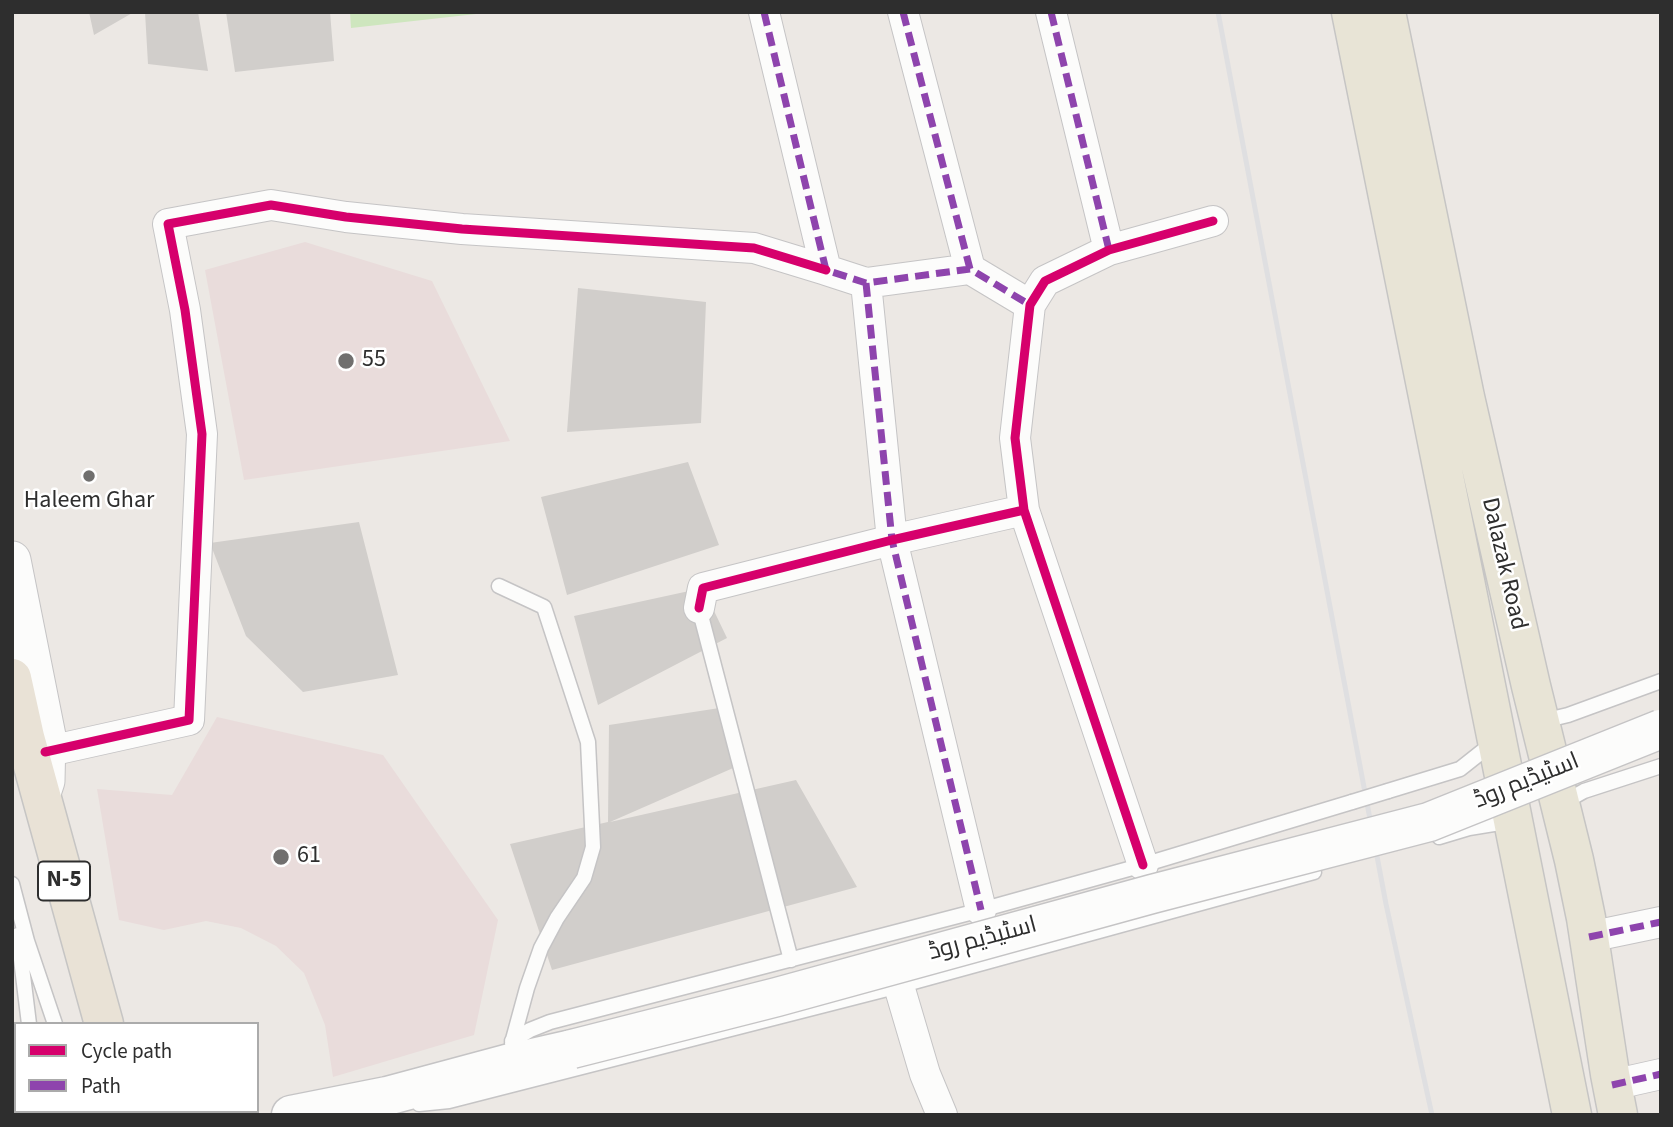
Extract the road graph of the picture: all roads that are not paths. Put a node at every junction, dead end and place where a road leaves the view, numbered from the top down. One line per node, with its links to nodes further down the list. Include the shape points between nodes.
1 (764, 12): 8 (street)
2 (903, 12): 9 (street)
3 (1051, 12): 7 (street)
4 (1351, 12): 20 (main road, Dalazak Road)
5 (1386, 12): 19 (main road, Dalazak Road, via 1465,397)
6 (1213, 221): 7 (street)
7 (1109, 250): 11 (street, via 1045,281)
8 (826, 270): 10 (street); 22 (street, via 754,248 462,229 271,205 168,224 202,433 189,720)
9 (970, 270): 10 (street); 11 (street)
10 (866, 283): 13 (street)
11 (1030, 305): 12 (street, via 1015,438)
12 (1024, 510): 13 (street); 27 (street)
13 (892, 540): 16 (street, via 703,588); 31 (street)
14 (12, 560): 22 (street, via 47,736)
15 (499, 586): 39 (lane, via 544,607 587,742 593,848 584,878 541,948)
16 (699, 608): 34 (lane)
17 (12, 678): 22 (highway, N-5)
18 (1661, 681): 19 (lane, via 1568,715 1547,720)
19 (1538, 716): 24 (main road, Dalazak Road)
20 (1495, 729): 25 (main road, Dalazak Road); 27 (lane, bridge, via 1485,750 1460,769)
21 (1661, 729): 39 (main road, اسٹیڈیم روڈ, bridge, via 1429,822 572,1049)
22 (35, 745): 38 (highway, N-5, via 41,795)
23 (1661, 766): 24 (lane, via 1584,791)
24 (1561, 807): 33 (main road, Dalazak Road)
25 (1513, 821): 26 (lane); 45 (main road, Dalazak Road)
26 (1422, 841)
27 (1143, 865): 31 (lane)
28 (1323, 869): 35 (lane)
29 (12, 884): 37 (lane)
30 (12, 893): 36 (lane)
31 (981, 910): 34 (lane)
32 (1661, 922): 33 (street)
33 (1589, 937): 42 (main road, Dalazak Road)
34 (791, 960): 39 (lane, via 550,1022 530,1030)
35 (900, 986): 41 (lane, via 449,1101 424,1104); 44 (street)
36 (29, 1022)
37 (54, 1022)
38 (103, 1022)
39 (509, 1053): 41 (main road, اسٹیڈیم روڈ)
40 (1661, 1074): 42 (street)
41 (374, 1099): 43 (main road, اسٹیڈیم روڈ)
42 (1615, 1100)
43 (293, 1115)
44 (942, 1115)
45 (1572, 1115)

